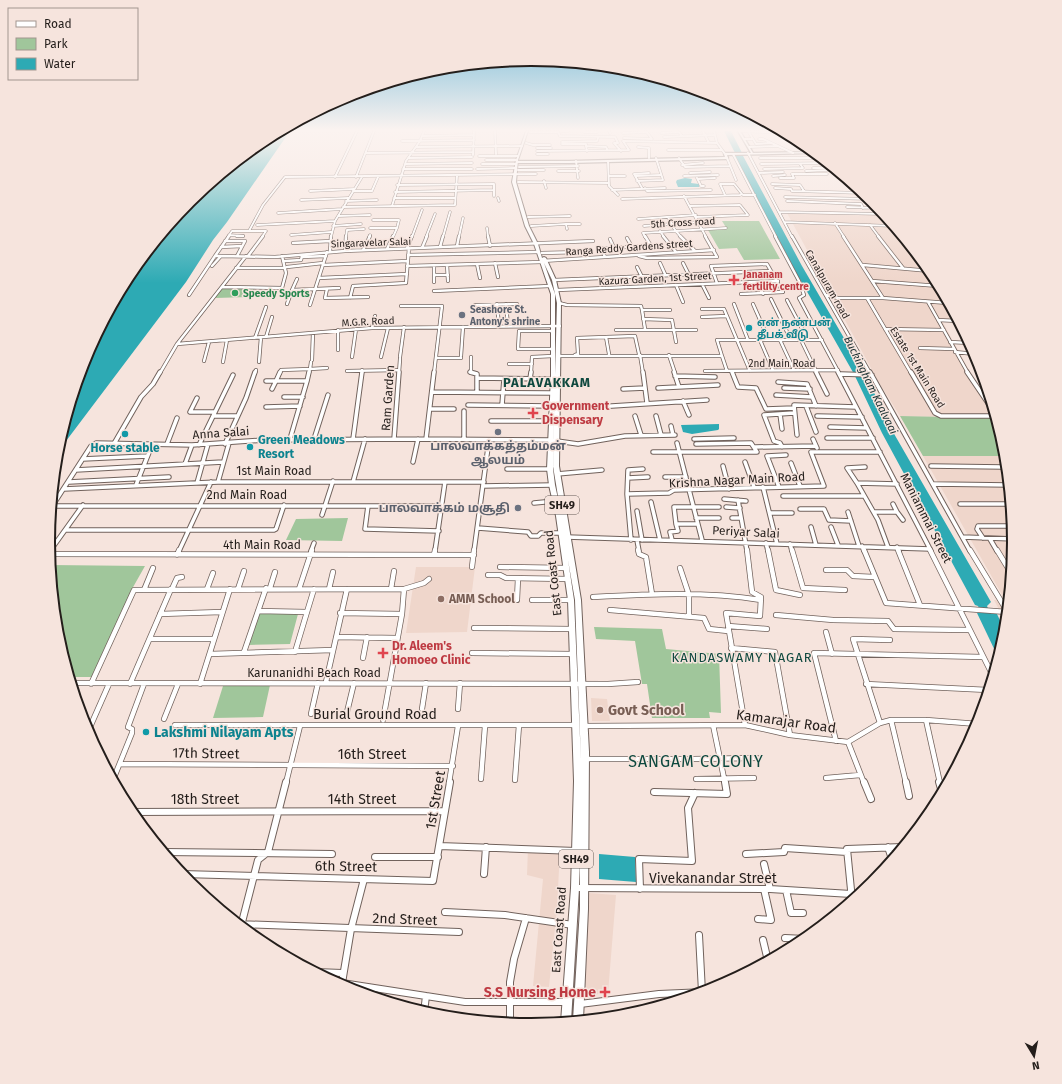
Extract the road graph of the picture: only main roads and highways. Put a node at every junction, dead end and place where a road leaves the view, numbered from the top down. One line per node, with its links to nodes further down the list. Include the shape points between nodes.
1 (518, 182): 3 (main road, East Coast Road / SH49)
2 (518, 182): 3 (main road, East Coast Road / SH49, via 519,201 532,238)
3 (537, 244): 4 (main road, East Coast Road / SH49)
4 (543, 261): 5 (main road, East Coast Road / SH49, via 553,294 553,349); 5 (main road, East Coast Road / SH49, via 554,280 559,303)
5 (557, 356): 6 (main road, East Coast Road / SH49); 6 (main road, East Coast Road / SH49, via 551,406)
6 (553, 440): 7 (main road, East Coast Road / SH49); 7 (main road, East Coast Road / SH49, via 550,469)
7 (564, 536): 8 (main road, East Coast Road / SH49, via 571,600 572,654); 8 (main road, East Coast Road / SH49, via 578,600)
8 (577, 683): 9 (main road, East Coast Road / SH49, via 586,760); 10 (main road, East Coast Road / SH49, via 575,888)
9 (579, 1015)
10 (566, 1017)

